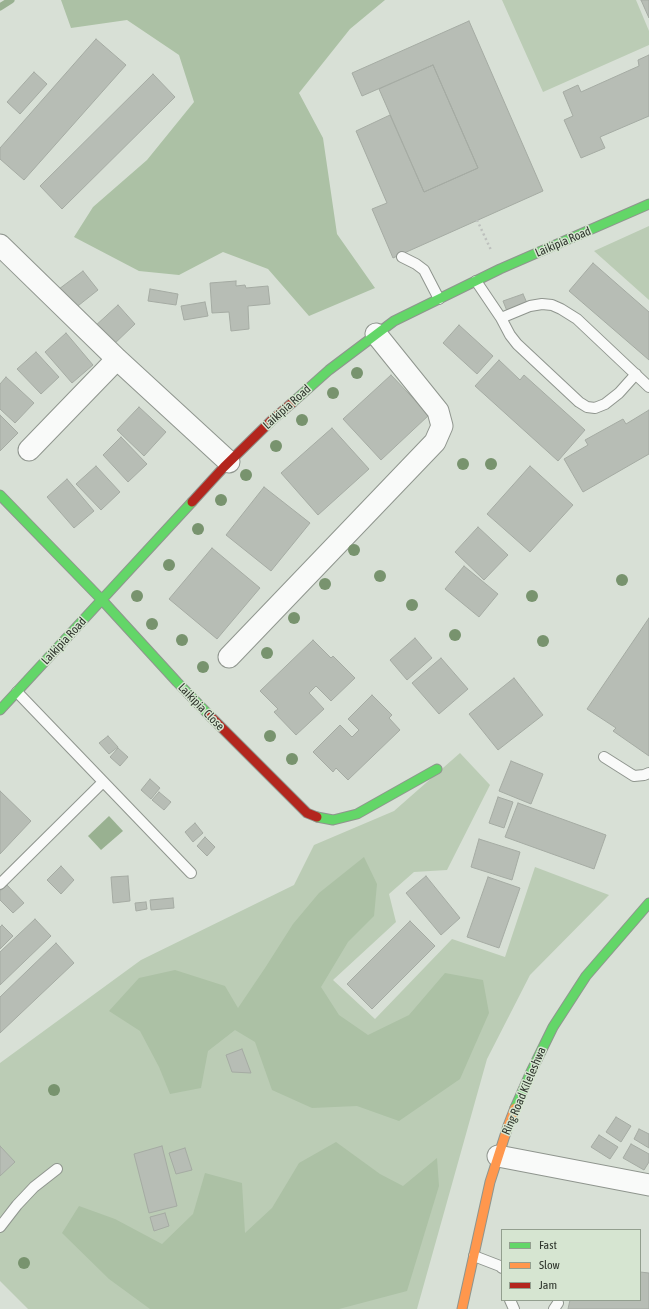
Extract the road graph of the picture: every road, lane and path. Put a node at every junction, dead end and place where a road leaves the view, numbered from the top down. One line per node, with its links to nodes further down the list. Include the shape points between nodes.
1 (649, 204): 5 (street, Laikipia Road)
2 (477, 220): 5 (path)
3 (0, 245): 10 (street)
4 (402, 257): 7 (lane, via 424,270)
5 (500, 269): 6 (street, Laikipia Road)
6 (476, 281): 7 (street, Laikipia Road); 8 (lane)
7 (439, 299): 9 (street, Laikipia Road, via 394,321)
8 (501, 318): 11 (lane, via 536,305 552,305 562,309 577,319); 11 (lane, via 517,344 579,402 587,406 596,408 605,404)
9 (376, 334): 14 (street, Laikipia Road, via 329,370); 17 (street, via 438,411 442,426 435,442)
10 (117, 359): 13 (street); 14 (street)
11 (636, 374): 12 (lane)
12 (649, 387)
13 (29, 450)
14 (229, 462): 16 (street, Laikipia Road)
15 (0, 495): 16 (street, Laikipia Close)
16 (102, 600): 18 (street, Laikipia Road); 21 (street, Laikipia Close, via 218,725 301,808 314,816 333,820 357,814)
17 (228, 656)
18 (17, 692): 19 (street, Laikipia Road); 23 (lane)
19 (0, 710)
20 (604, 757): 22 (lane, via 634,776)
21 (437, 769)
22 (649, 773)
23 (103, 782): 24 (lane); 25 (lane)
24 (191, 873)
25 (0, 884)
26 (649, 903): 27 (street, Ring Road Kileleshwa, via 586,976 553,1027 530,1074)
27 (498, 1156): 29 (street); 31 (street, Ring Road Kileleshwa)
28 (57, 1169): 30 (lane, via 34,1187)
29 (649, 1185)
30 (0, 1227)
31 (474, 1256): 32 (lane); 33 (street, Ring Road Kileleshwa)
32 (501, 1267)
33 (462, 1309)

